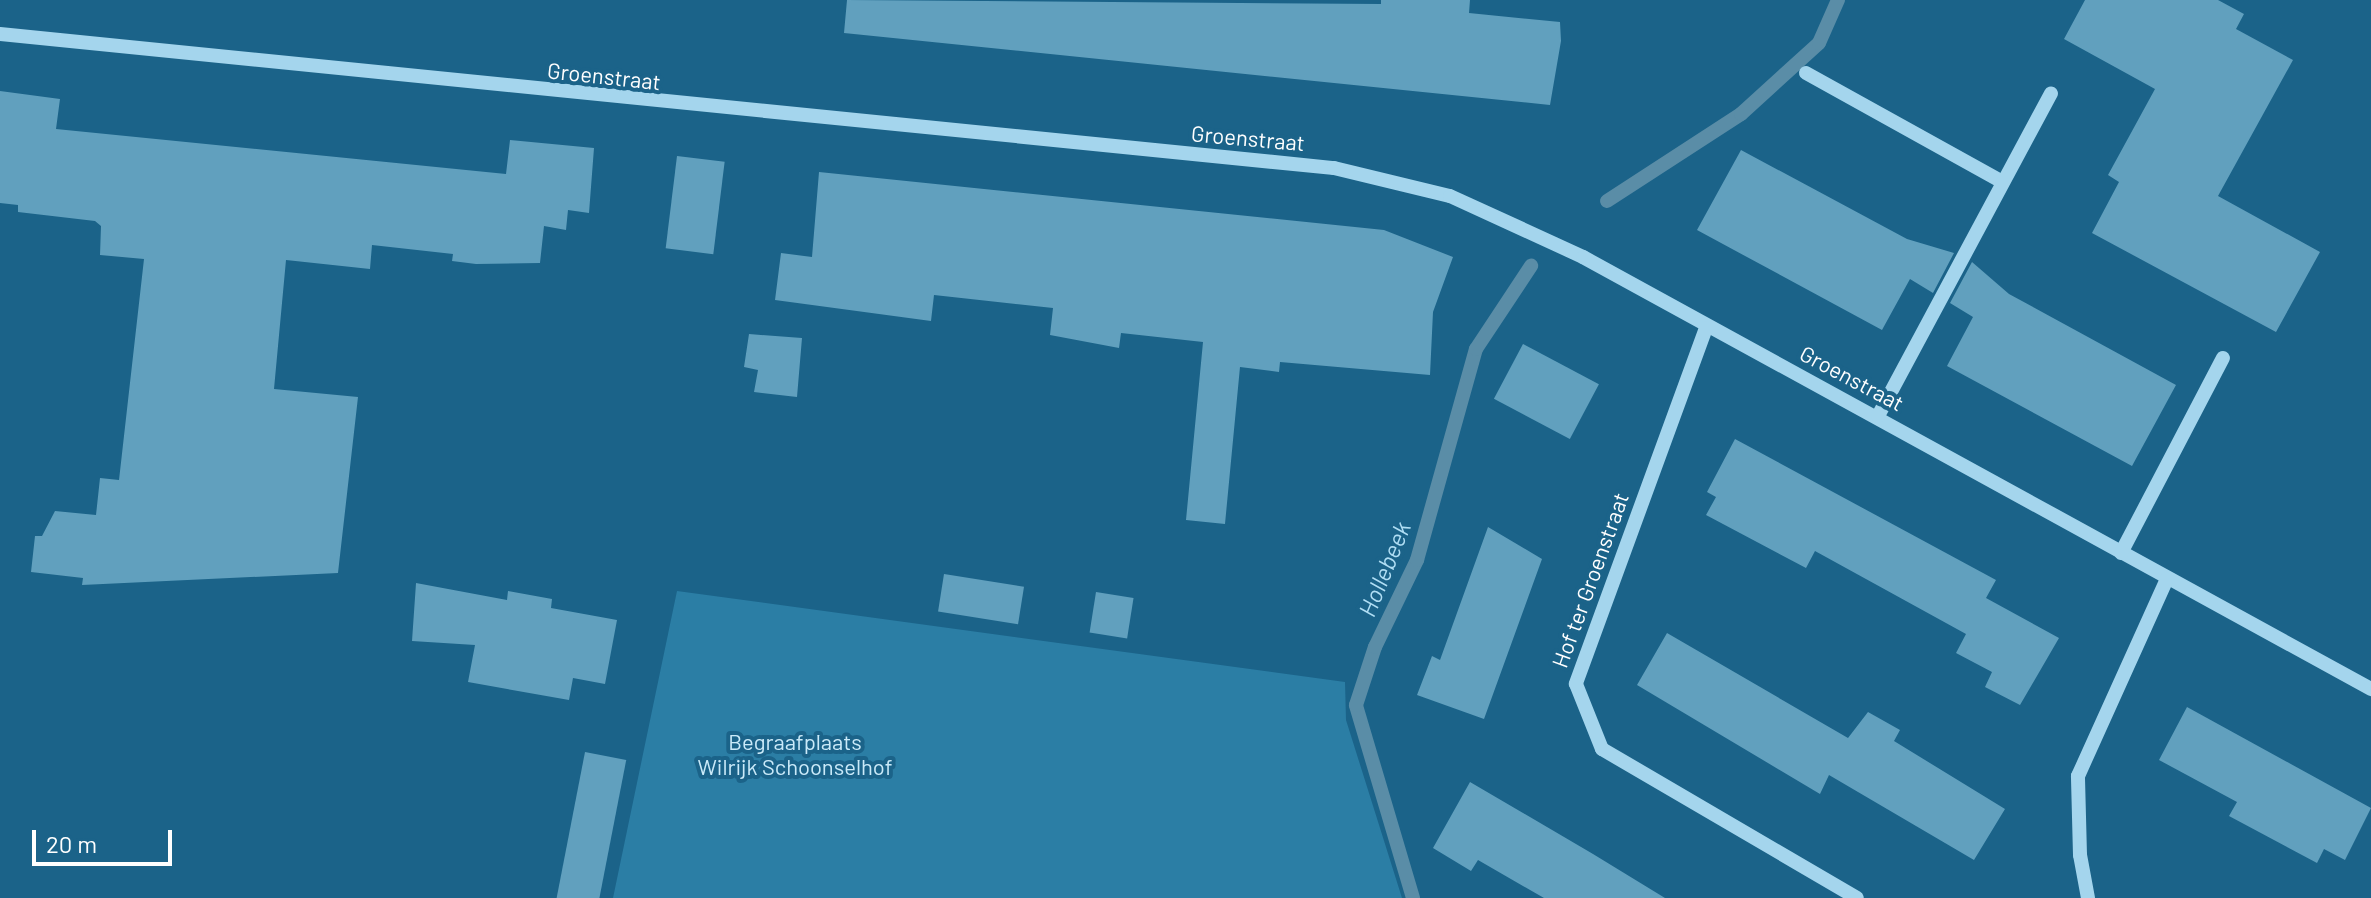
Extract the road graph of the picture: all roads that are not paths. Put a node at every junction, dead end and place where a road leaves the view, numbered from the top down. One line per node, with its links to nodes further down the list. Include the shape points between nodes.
1 (0, 34): 5 (street, Groenstraat, via 1334,168 1450,196 1583,257)
2 (1806, 73): 4 (street)
3 (2051, 93): 4 (street)
4 (2003, 182): 7 (street)
5 (1706, 328): 7 (street, Groenstraat); 11 (street, Hof ter Groenstraat, via 1576,684 1602,749)
6 (2223, 358): 8 (street)
7 (1878, 416): 8 (street, Groenstraat)
8 (2121, 553): 9 (street, Groenstraat)
9 (2167, 579): 10 (street, Groenstraat); 12 (street, via 2078,776 2080,855)
10 (2371, 689)
11 (1857, 898)
12 (2088, 898)

